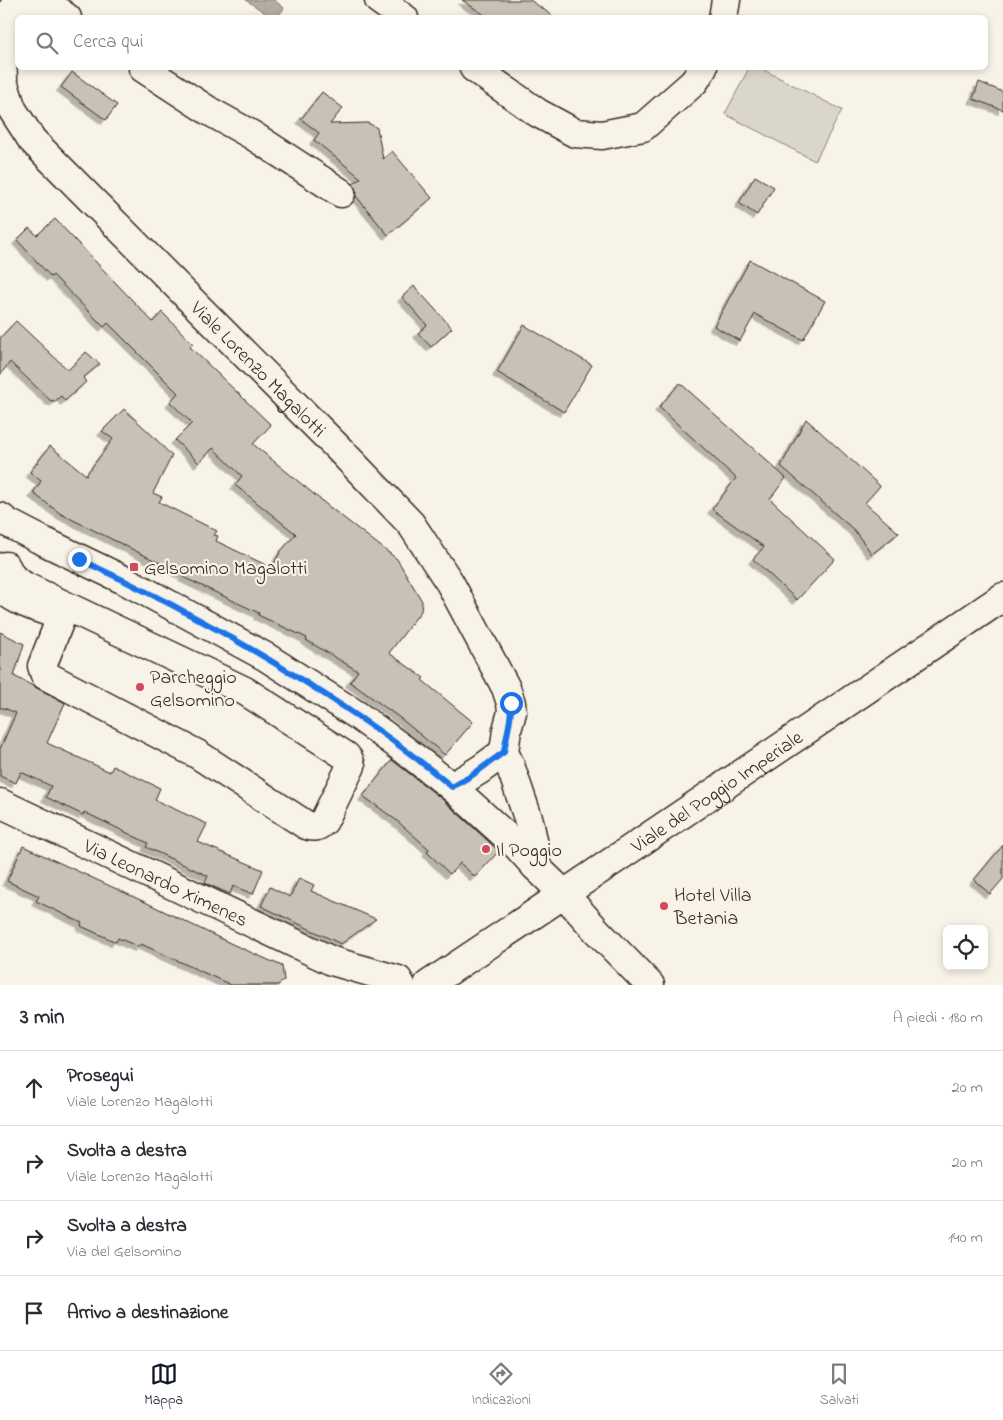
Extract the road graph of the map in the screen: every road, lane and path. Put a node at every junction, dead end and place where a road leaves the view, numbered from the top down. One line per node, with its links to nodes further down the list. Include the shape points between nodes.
1 (17, 0): 14 (street, Viale Lorenzo Magalotti, via 6,25 2,51 3,81 12,109 32,140 411,524 450,583 506,688 512,712)
2 (29, 0): 5 (street)
3 (379, 0): 6 (street)
4 (726, 0): 7 (street)
5 (63, 15)
6 (400, 15)
7 (724, 15)
8 (146, 70): 11 (street)
9 (477, 70): 10 (street, via 538,113 575,133 602,135 643,127 694,82)
10 (702, 70)
11 (341, 193)
12 (0, 517): 15 (street, via 266,657 357,715)
13 (1003, 597): 19 (street, Viale del Poggio Imperiale)
14 (504, 752): 15 (street); 18 (street, via 529,821)
15 (452, 787): 18 (street)
16 (0, 804): 20 (street, Via Leonardo Ximenes)
17 (324, 821): 17 (street, via 351,766 346,756 245,692 28,588 14,580 6,566 5,584 9,594 57,615 60,620 42,666 44,675 197,754 306,825 319,826)
18 (535, 866): 19 (street)
19 (564, 894): 21 (street, Viale del Poggio Imperiale); 24 (street)
20 (332, 961): 22 (street, Via Leonardo Ximenes); 23 (street, Via Leonardo Ximenes, via 398,980)
21 (434, 983)
22 (354, 985)
23 (401, 985)
24 (650, 985)

